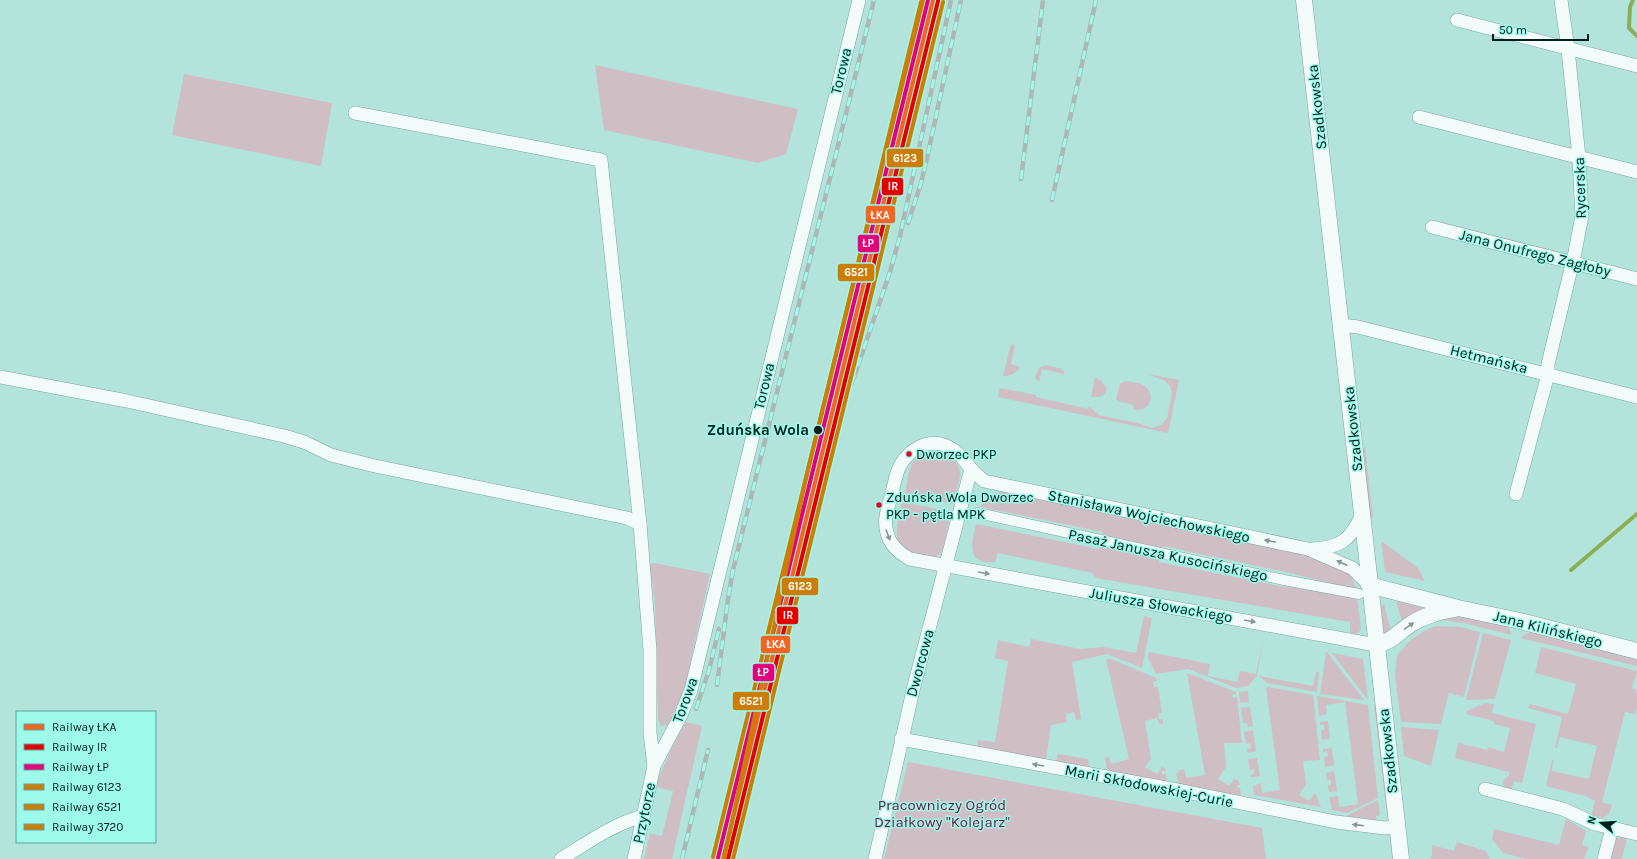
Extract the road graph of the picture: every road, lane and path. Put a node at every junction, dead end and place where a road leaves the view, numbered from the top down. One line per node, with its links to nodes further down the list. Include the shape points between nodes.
1 (859, 0): 30 (street, Torowa, via 691,690)
2 (1304, 0): 14 (street, Szadkowska)
3 (1561, 0): 5 (street, Rycerska)
4 (1457, 20): 5 (street)
5 (1568, 49): 6 (street); 9 (street, Rycerska)
6 (1637, 66)
7 (355, 113): 22 (street, via 601,160)
8 (1419, 117): 9 (street)
9 (1579, 158): 10 (street); 12 (street, Rycerska, via 1582,224)
10 (1637, 172)
11 (1432, 227): 12 (street, Jana Onufrego Zagłoby)
12 (1573, 262): 13 (street, Jana Onufrego Zagłoby); 15 (street, Rycerska, via 1548,364)
13 (1637, 280)
14 (1341, 325): 15 (street, Hetmańska); 21 (street, Szadkowska)
15 (1548, 374): 17 (street, Hetmańska); 19 (street, Rycerska)
16 (0, 377): 22 (street, via 126,401 284,436 331,455 627,518)
17 (1637, 397)
18 (971, 469): 23 (street, Stanisława Wojciechowskiego, one-way to 18, via 988,482); 24 (street, Dworcowa); 24 (street, Stanisława Wojciechowskiego, one-way to 24, via 956,451 943,444 931,443 919,447 902,462 893,489 885,524 890,540 910,559)
19 (1516, 494)
20 (978, 513): 25 (street, Pasaż Janusza Kusocińskiego, via 1284,580)
21 (1362, 514): 23 (street, Stanisława Wojciechowskiego, via 1348,538 1339,544 1327,548); 25 (street, Szadkowska)
22 (640, 524): 30 (street, via 650,650 650,733)
23 (1308, 549): 25 (street, Stanisława Wojciechowskiego, one-way to 23, via 1352,568)
24 (946, 566): 27 (street, Juliusza Słowackiego, one-way to 27); 29 (street, Dworcowa)
25 (1364, 590): 26 (street, Jana Kilińskiego); 27 (street, Szadkowska)
26 (1458, 608): 27 (street, Jana Kilińskiego, one-way to 26, via 1387,643 1410,624 1428,614); 28 (street, Jana Kilińskiego)
27 (1376, 645): 33 (street, Szadkowska)
28 (1637, 651)
29 (901, 739): 33 (street, Marii Skłodowskiej-Curie, one-way to 29, via 1336,822); 38 (street, Dworcowa)
30 (654, 766): 32 (street, Przytorze)
31 (1485, 789): 34 (street, via 1563,809 1595,824)
32 (643, 816): 36 (street, via 611,829); 37 (street, Przytorze)
33 (1397, 827): 39 (street, Szadkowska)
34 (1612, 828): 35 (street); 40 (street)
35 (1637, 834)
36 (561, 859)
37 (634, 859)
38 (875, 859)
39 (1400, 859)
40 (1604, 859)

